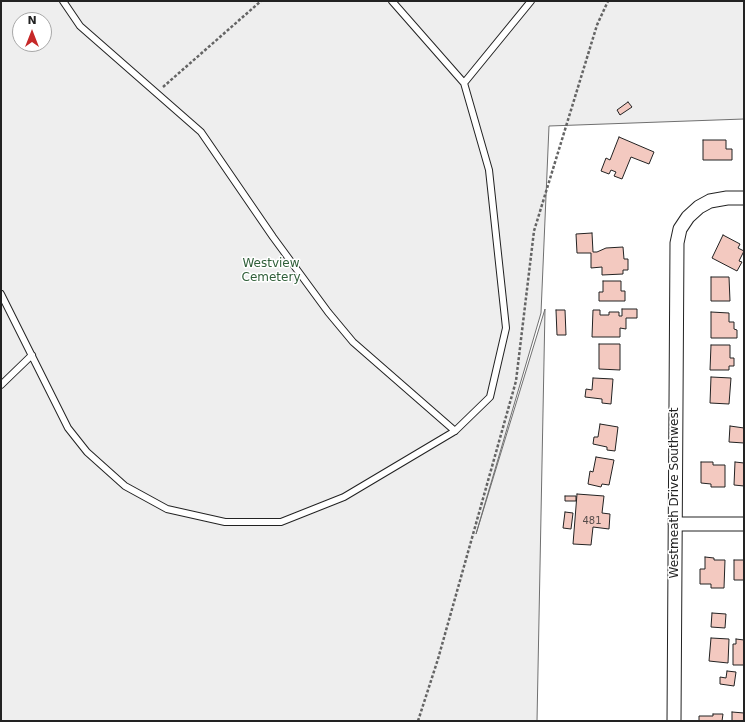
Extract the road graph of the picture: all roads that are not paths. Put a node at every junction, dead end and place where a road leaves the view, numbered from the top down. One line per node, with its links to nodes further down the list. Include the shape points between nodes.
1 (63, 1): 9 (lane, via 80,26 201,132 273,237 352,342)
2 (392, 1): 4 (lane)
3 (531, 1): 4 (lane)
4 (464, 83): 9 (lane, via 489,170 506,328 490,397)
5 (744, 198): 10 (street, Westmeath Drive Southwest, via 710,201 698,207 680,229 677,243)
6 (1, 294): 7 (lane)
7 (32, 355): 8 (lane); 9 (lane, via 68,428 86,452 125,486 167,509 225,522 281,522 344,497)
8 (1, 385)
9 (455, 431)
10 (675, 524): 11 (street); 12 (street, Westmeath Drive Southwest)
11 (744, 524)
12 (674, 721)

